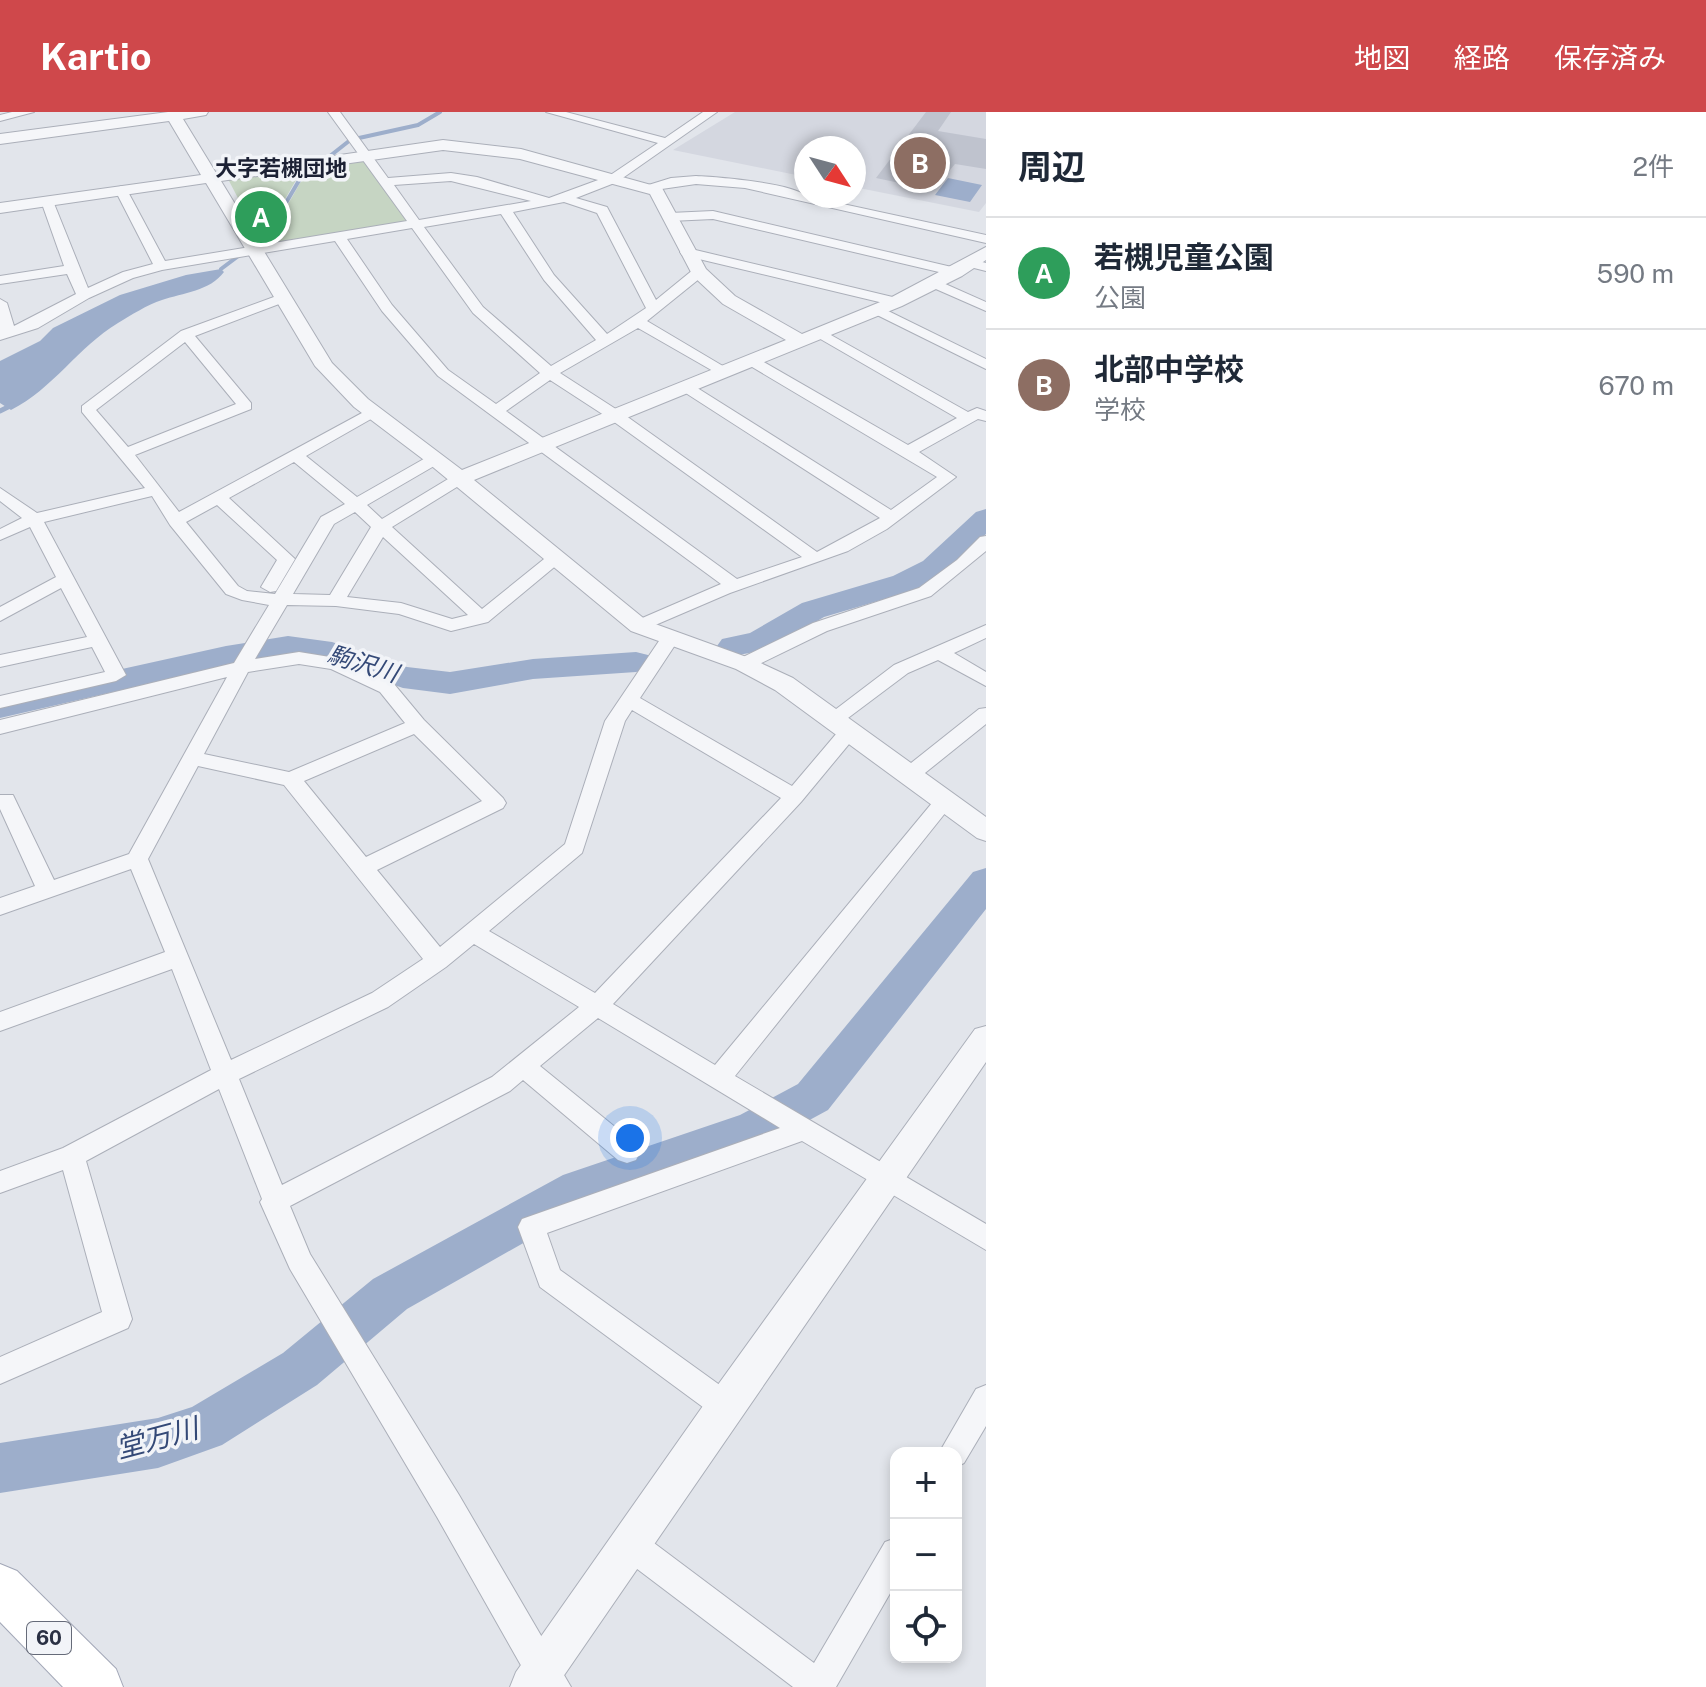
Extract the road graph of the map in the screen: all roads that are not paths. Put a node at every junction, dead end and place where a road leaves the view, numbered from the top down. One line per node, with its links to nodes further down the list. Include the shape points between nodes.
1 (28, 112): 7 (street)
2 (201, 112): 6 (street)
3 (334, 112): 10 (street)
4 (552, 112): 9 (street)
5 (711, 112): 9 (street)
6 (173, 114): 8 (street); 11 (street)
7 (0, 118)
8 (0, 139)
9 (668, 142): 12 (street)
10 (366, 155): 11 (street); 12 (street, via 443,145 479,147); 13 (street)
11 (210, 178): 15 (street); 24 (street)
12 (613, 179): 14 (street); 16 (street)
13 (387, 182): 16 (street, via 451,177); 21 (street)
14 (648, 187): 20 (street, via 656,191); 23 (street, via 699,181 765,188)
15 (121, 190): 17 (street); 27 (street)
16 (557, 200): 19 (street); 37 (street, via 602,210)
17 (47, 201): 18 (street); 28 (street)
18 (0, 208)
19 (506, 211): 21 (street); 42 (street, via 549,277)
20 (670, 217): 25 (street); 26 (street, via 713,215)
21 (419, 226): 22 (street); 46 (street, via 478,310)
22 (339, 238): 24 (street); 48 (street, via 387,308 443,373)
23 (986, 239)
24 (255, 250): 27 (street); 33 (street)
25 (687, 252): 29 (street); 35 (street)
26 (975, 264): 31 (street)
27 (161, 266): 32 (street)
28 (72, 269): 30 (street); 32 (street)
29 (699, 272): 37 (street); 41 (street, via 729,300)
30 (0, 280)
31 (934, 283): 35 (street); 36 (street)
32 (84, 295): 39 (street, via 59,313)
33 (282, 298): 40 (street); 49 (street, via 324,366)
34 (0, 303): 39 (street)
35 (887, 306): 41 (street); 44 (street)
36 (986, 307)
37 (654, 310): 38 (street)
38 (638, 322): 42 (street); 45 (street)
39 (4, 334)
40 (186, 334): 54 (street, via 87,409); 54 (street, via 246,406)
41 (809, 337): 43 (street); 50 (street)
42 (605, 341): 46 (street)
43 (752, 361): 45 (street); 53 (street)
44 (986, 365)
45 (725, 372): 47 (street)
46 (550, 373): 48 (street); 51 (street)
47 (686, 387): 51 (street); 62 (street)
48 (496, 411): 52 (street)
49 (373, 412): 55 (street); 56 (street)
50 (979, 414): 53 (street)
51 (616, 416): 52 (street); 69 (street)
52 (542, 445): 57 (street); 71 (street)
53 (908, 452): 62 (street, via 948,477)
54 (126, 453): 58 (street)
55 (295, 455): 60 (street); 61 (street)
56 (435, 459): 57 (street); 61 (street)
57 (459, 479): 65 (street); 68 (street)
58 (156, 490): 63 (street); 64 (street)
59 (0, 493): 63 (street)
60 (219, 498): 64 (street); 72 (street, via 286,559)
61 (356, 504): 65 (street); 72 (street, via 327,521)
62 (892, 518): 69 (street)
63 (34, 519): 66 (street); 70 (street)
64 (176, 521): 72 (street, via 232,590)
65 (380, 527): 73 (street); 75 (street)
66 (0, 535)
67 (986, 541): 82 (street, via 925,592 820,627)
68 (555, 559): 75 (street); 76 (street)
69 (816, 559): 71 (street)
70 (65, 579): 74 (street); 79 (street)
71 (735, 586): 76 (street)
72 (272, 598): 73 (street); 83 (street, via 261,633)
73 (336, 601): 75 (street, via 401,609 451,625)
74 (0, 615)
75 (482, 618)
76 (639, 626): 78 (street)
77 (986, 631): 80 (street)
78 (670, 639): 82 (street); 85 (street)
79 (100, 640): 81 (street); 86 (street, via 116,675)
80 (939, 652): 84 (street); 89 (street, via 901,669)
81 (0, 661)
82 (744, 664): 89 (street, via 784,684)
83 (242, 665): 88 (street, via 299,658 336,664 387,688); 90 (street); 91 (street)
84 (986, 680)
85 (629, 700): 94 (street); 102 (street, via 615,721 574,848)
86 (0, 702)
87 (986, 714): 92 (street)
88 (417, 725): 93 (street); 99 (street, via 496,803)
89 (841, 726): 92 (street); 94 (street)
90 (0, 727)
91 (192, 758): 93 (street); 98 (street)
92 (908, 776): 96 (street)
93 (291, 779): 99 (street)
94 (794, 797): 105 (street)
95 (0, 802): 100 (street, via 6,800)
96 (944, 802): 97 (street); 110 (street)
97 (986, 831)
98 (137, 859): 100 (street); 103 (street)
99 (363, 868): 104 (street)
100 (48, 890): 101 (street)
101 (0, 907)
102 (471, 931): 104 (street); 105 (street)
103 (178, 957): 106 (street); 109 (street)
104 (438, 961): 109 (street, via 380,1000)
105 (597, 1006): 108 (street); 110 (street)
106 (0, 1022)
107 (984, 1043): 114 (street)
108 (523, 1066): 112 (street); 116 (street, via 501,1084)
109 (223, 1075): 113 (street); 116 (street)
110 (718, 1079): 111 (street)
111 (804, 1130): 114 (street); 120 (street, via 531,1227 550,1278)
112 (627, 1152)
113 (72, 1156): 115 (street); 118 (street, via 118,1319)
114 (886, 1179): 117 (street); 120 (street)
115 (0, 1182)
116 (273, 1202): 125 (street, via 299,1260 448,1506)
117 (986, 1238)
118 (0, 1371)
119 (986, 1399): 121 (street)
120 (725, 1406): 122 (street)
121 (958, 1447)
122 (631, 1545): 125 (street); 126 (street)
123 (890, 1564): 126 (street)
124 (0, 1588): 127 (main road, 60)
125 (543, 1682)
126 (820, 1686)
127 (98, 1687)

